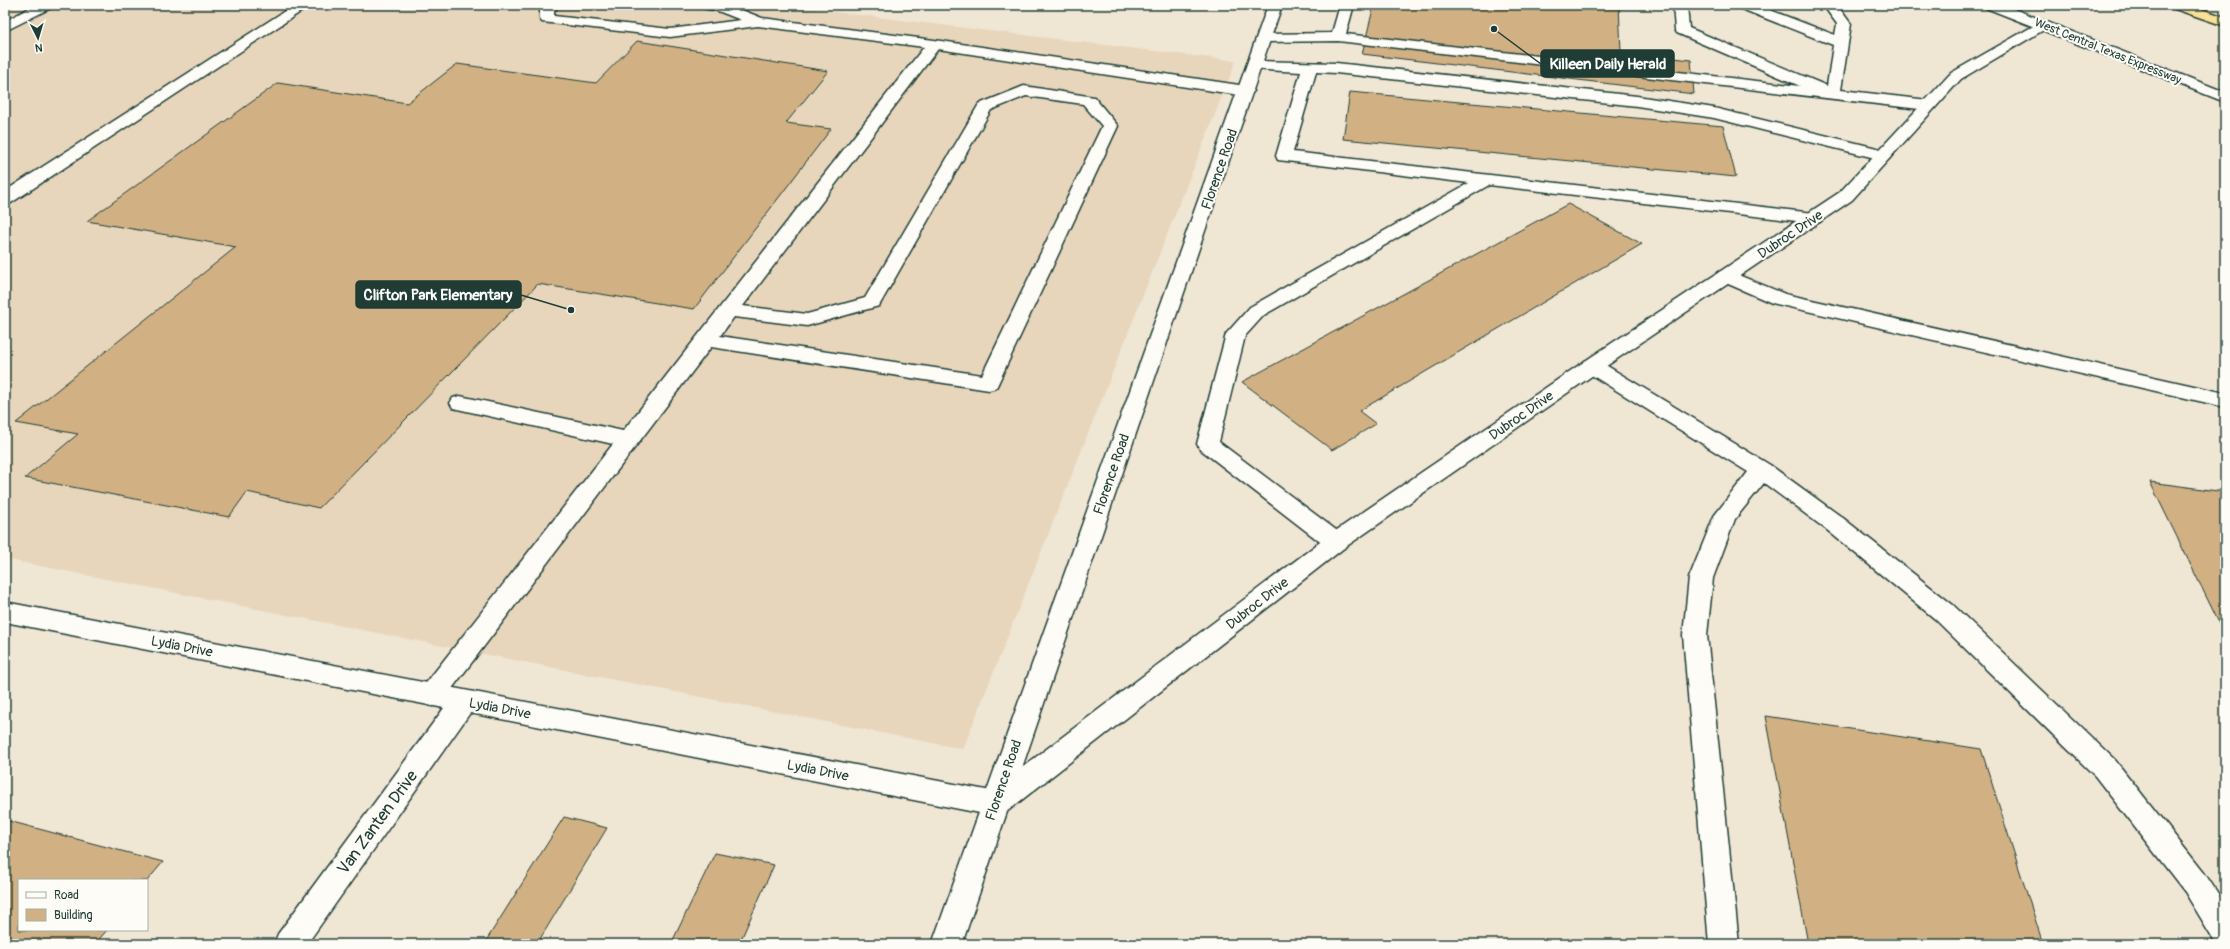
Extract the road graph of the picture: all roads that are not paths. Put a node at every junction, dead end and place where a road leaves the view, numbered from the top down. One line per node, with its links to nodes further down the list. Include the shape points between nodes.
1 (46, 5): 15 (street)
2 (304, 5): 28 (street)
3 (553, 5): 12 (street, via 547,10 547,19 670,33)
4 (708, 5): 12 (street, via 721,7)
5 (1275, 5): 17 (street, Florence Road)
6 (1348, 5): 16 (street)
7 (1680, 5): 23 (street, via 1682,30)
8 (1744, 5): 18 (street)
9 (1830, 5): 18 (street, via 1844,24)
10 (1991, 5): 14 (street, West Central Texas Expressway)
11 (2177, 5): 13 (highway)
12 (758, 22): 19 (street)
13 (2225, 22)
14 (2042, 25): 24 (street, West Central Texas Expressway); 25 (street, Dubroc Drive, via 1956,76)
15 (5, 27)
16 (1338, 37): 17 (street); 23 (street)
17 (1264, 38): 20 (street, Florence Road)
18 (1841, 43): 23 (street)
19 (934, 44): 22 (street); 31 (street)
20 (1255, 66): 21 (street); 22 (street, Florence Road)
21 (1310, 68): 26 (street, via 1336,68 1637,101 1714,113); 27 (street, via 1284,156)
22 (1246, 91): 42 (street, Florence Road)
23 (1832, 94): 25 (street)
24 (2225, 97)
25 (1928, 105): 26 (street, Dubroc Drive)
26 (1883, 155): 29 (street, Dubroc Drive, via 1846,196)
27 (1486, 180): 29 (street); 38 (street, via 1257,311 1236,334 1208,444)
28 (5, 199)
29 (1814, 218): 30 (street, Dubroc Drive)
30 (1726, 276): 33 (street, Dubroc Drive); 34 (street, via 1779,299)
31 (729, 310): 32 (street); 32 (street, via 807,320 872,302 985,107 1024,91 1088,100 1110,126 989,383)
32 (706, 340): 36 (street)
33 (1592, 366): 37 (street); 38 (street, Dubroc Drive)
34 (2225, 400)
35 (460, 403): 36 (street)
36 (629, 440): 40 (street)
37 (1762, 470): 43 (street, via 1835,524 1944,612 2105,768 2195,883); 46 (street, via 1725,516 1701,578 1695,635)
38 (1336, 542): 42 (street, Dubroc Drive)
39 (5, 612): 40 (street, Lydia Drive)
40 (432, 695): 41 (street, Lydia Drive)
41 (464, 701): 42 (street, Lydia Drive); 44 (street, Van Zanten Drive)
42 (994, 804): 45 (street, Florence Road)
43 (2225, 930)
44 (289, 944)
45 (947, 944)
46 (1724, 944)

